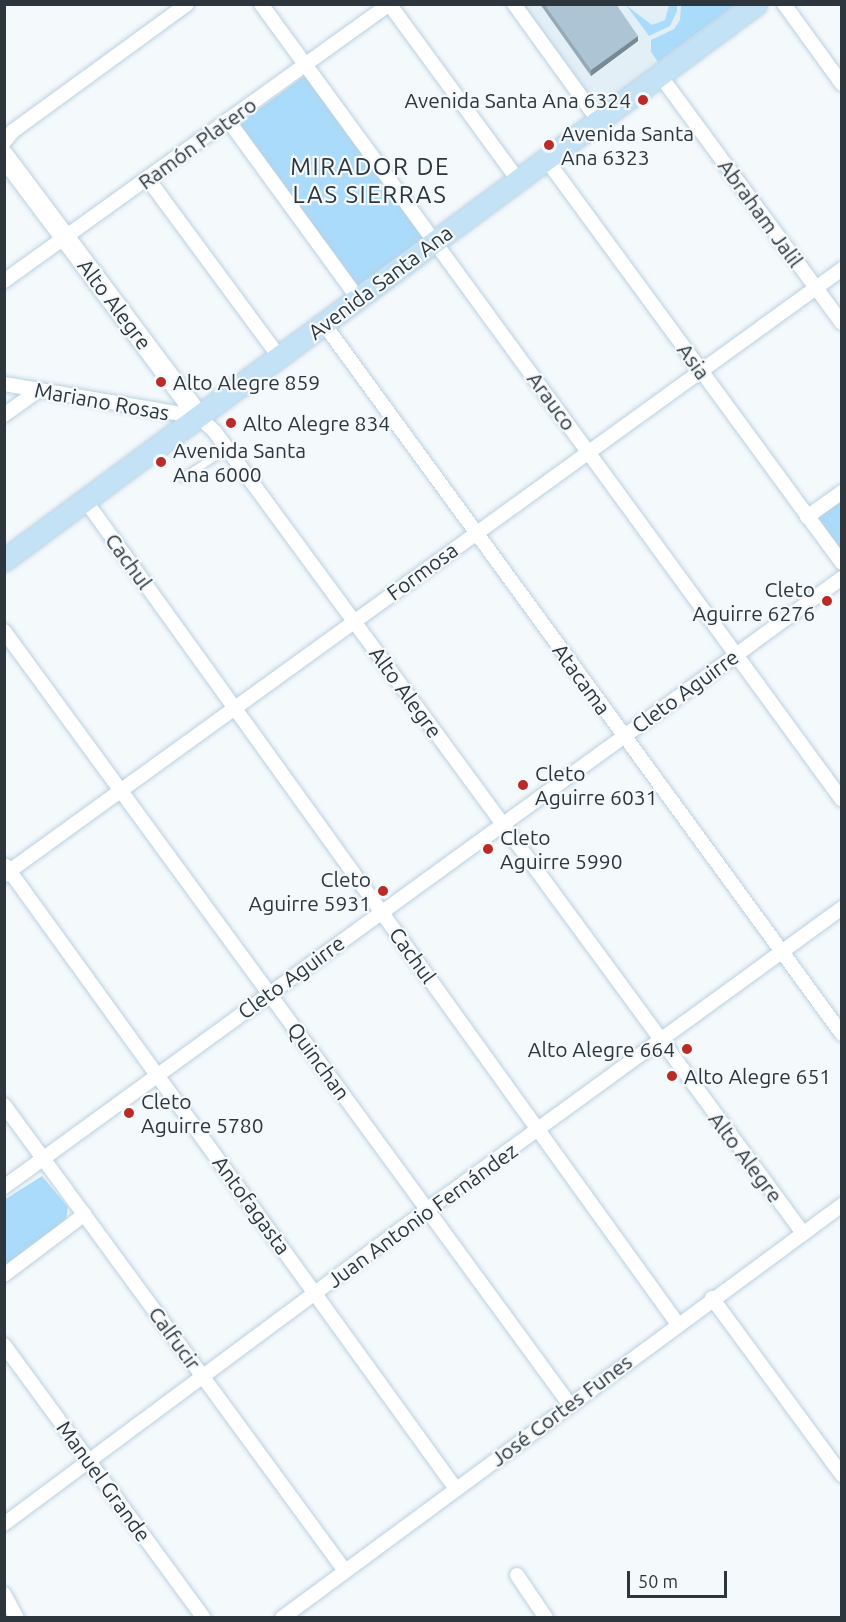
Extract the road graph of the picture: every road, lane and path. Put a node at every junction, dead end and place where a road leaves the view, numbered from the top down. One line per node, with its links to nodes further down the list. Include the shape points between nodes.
1 (187, 4): 12 (street, via 13,131)
2 (261, 4): 7 (street, Arauco)
3 (514, 4): 11 (street)
4 (756, 4): 8 (main road, Avenida Santa Ana)
5 (784, 4): 9 (street)
6 (390, 5): 7 (street, Ramón Platero); 16 (street)
7 (305, 64): 10 (street, Ramón Platero); 18 (street, Arauco)
8 (659, 74): 11 (main road, Avenida Santa Ana); 21 (street, Abraham Jalil)
9 (842, 84)
10 (228, 120): 15 (street, Ramón Platero); 22 (street)
11 (598, 120): 14 (main road, Avenida Santa Ana)
12 (4, 142)
13 (4, 156): 17 (main road, Alto Alegre)
14 (546, 159): 16 (main road, Avenida Santa Ana); 26 (street, Asia)
15 (148, 179): 17 (street, Ramón Platero); 25 (street)
16 (518, 180): 18 (main road, Avenida Santa Ana)
17 (65, 238): 20 (street, Ramón Platero); 30 (main road, Alto Alegre)
18 (435, 240): 22 (main road, Avenida Santa Ana); 32 (street, Arauco)
19 (842, 269): 21 (street, Formosa)
20 (4, 281)
21 (815, 288): 23 (street, Abraham Jalil); 26 (street, Formosa)
22 (358, 298): 24 (main road, Avenida Santa Ana)
23 (842, 323)
24 (324, 324): 25 (main road, Avenida Santa Ana); 37 (street, Atacama)
25 (279, 358): 30 (main road, Avenida Santa Ana)
26 (701, 372): 32 (street, Formosa); 36 (street, Asia)
27 (4, 384): 28 (street, Mariano Rosas)
28 (39, 390): 29 (street); 30 (street, Mariano Rosas)
29 (4, 415)
30 (199, 417): 31 (street, Alto Alegre); 35 (main road, Avenida Santa Ana)
31 (228, 448): 33 (lane); 41 (street, Alto Alegre)
32 (590, 453): 37 (street, Formosa); 43 (street, Arauco)
33 (182, 477)
34 (842, 492): 36 (street)
35 (85, 500): 38 (main road, Avenida Santa Ana); 44 (street, Cachul)
36 (807, 516): 39 (street, Asia)
37 (475, 533): 41 (street, Formosa); 45 (street, Atacama)
38 (4, 560)
39 (842, 563)
40 (842, 578): 43 (street, Cleto Aguirre)
41 (354, 621): 44 (street, Formosa); 48 (street, Alto Alegre)
42 (4, 631): 46 (street, Quinchan)
43 (737, 654): 45 (street, Cleto Aguirre); 47 (street, Arauco)
44 (235, 709): 46 (street, Formosa); 51 (street, Cachul)
45 (624, 736): 48 (street, Cleto Aguirre); 52 (street, Atacama)
46 (122, 791): 49 (street, Formosa); 53 (street, Quinchan)
47 (842, 800)
48 (502, 825): 51 (street, Cleto Aguirre); 55 (street, Alto Alegre)
49 (6, 870): 56 (street, Antofagasta)
50 (842, 908): 52 (street, Juan Antonio Fernández)
51 (381, 911): 53 (street, Cleto Aguirre); 58 (street, Cachul)
52 (781, 952): 54 (street, Atacama); 55 (street, Juan Antonio Fernández)
53 (269, 993): 56 (street, Cleto Aguirre); 61 (street, Quinchan)
54 (842, 1034)
55 (659, 1040): 58 (street, Juan Antonio Fernández); 64 (street, Alto Alegre)
56 (158, 1076): 59 (street, Cleto Aguirre); 66 (street, Antofagasta)
57 (4, 1105): 59 (street, Calfucir)
58 (540, 1128): 61 (street, Juan Antonio Fernández); 68 (street, Cachul)
59 (44, 1158): 60 (street, Cleto Aguirre); 63 (street, Calfucir)
60 (4, 1187)
61 (428, 1209): 66 (street, Juan Antonio Fernández); 71 (street, Quinchan)
62 (840, 1209): 64 (street, José Cortes Funes)
63 (85, 1214): 65 (street); 70 (street, Calfucir)
64 (803, 1233): 67 (street, José Cortes Funes)
65 (4, 1275)
66 (315, 1293): 70 (street, Juan Antonio Fernández); 74 (street, Antofagasta)
67 (712, 1298): 68 (street, José Cortes Funes); 73 (street)
68 (677, 1323): 71 (street, José Cortes Funes)
69 (4, 1345): 72 (street, Manuel Grande)
70 (203, 1376): 72 (street, Juan Antonio Fernández); 76 (street, Calfucir)
71 (570, 1404): 74 (street, José Cortes Funes)
72 (90, 1462): 75 (street, Juan Antonio Fernández); 81 (street, Manuel Grande)
73 (842, 1475)
74 (456, 1489): 76 (street, José Cortes Funes)
75 (4, 1524)
76 (345, 1571): 79 (street, José Cortes Funes)
77 (517, 1575): 83 (street)
78 (4, 1594): 80 (street)
79 (300, 1612): 82 (street, José Cortes Funes)
80 (17, 1617)
81 (204, 1617)
82 (282, 1617)
83 (546, 1617)

